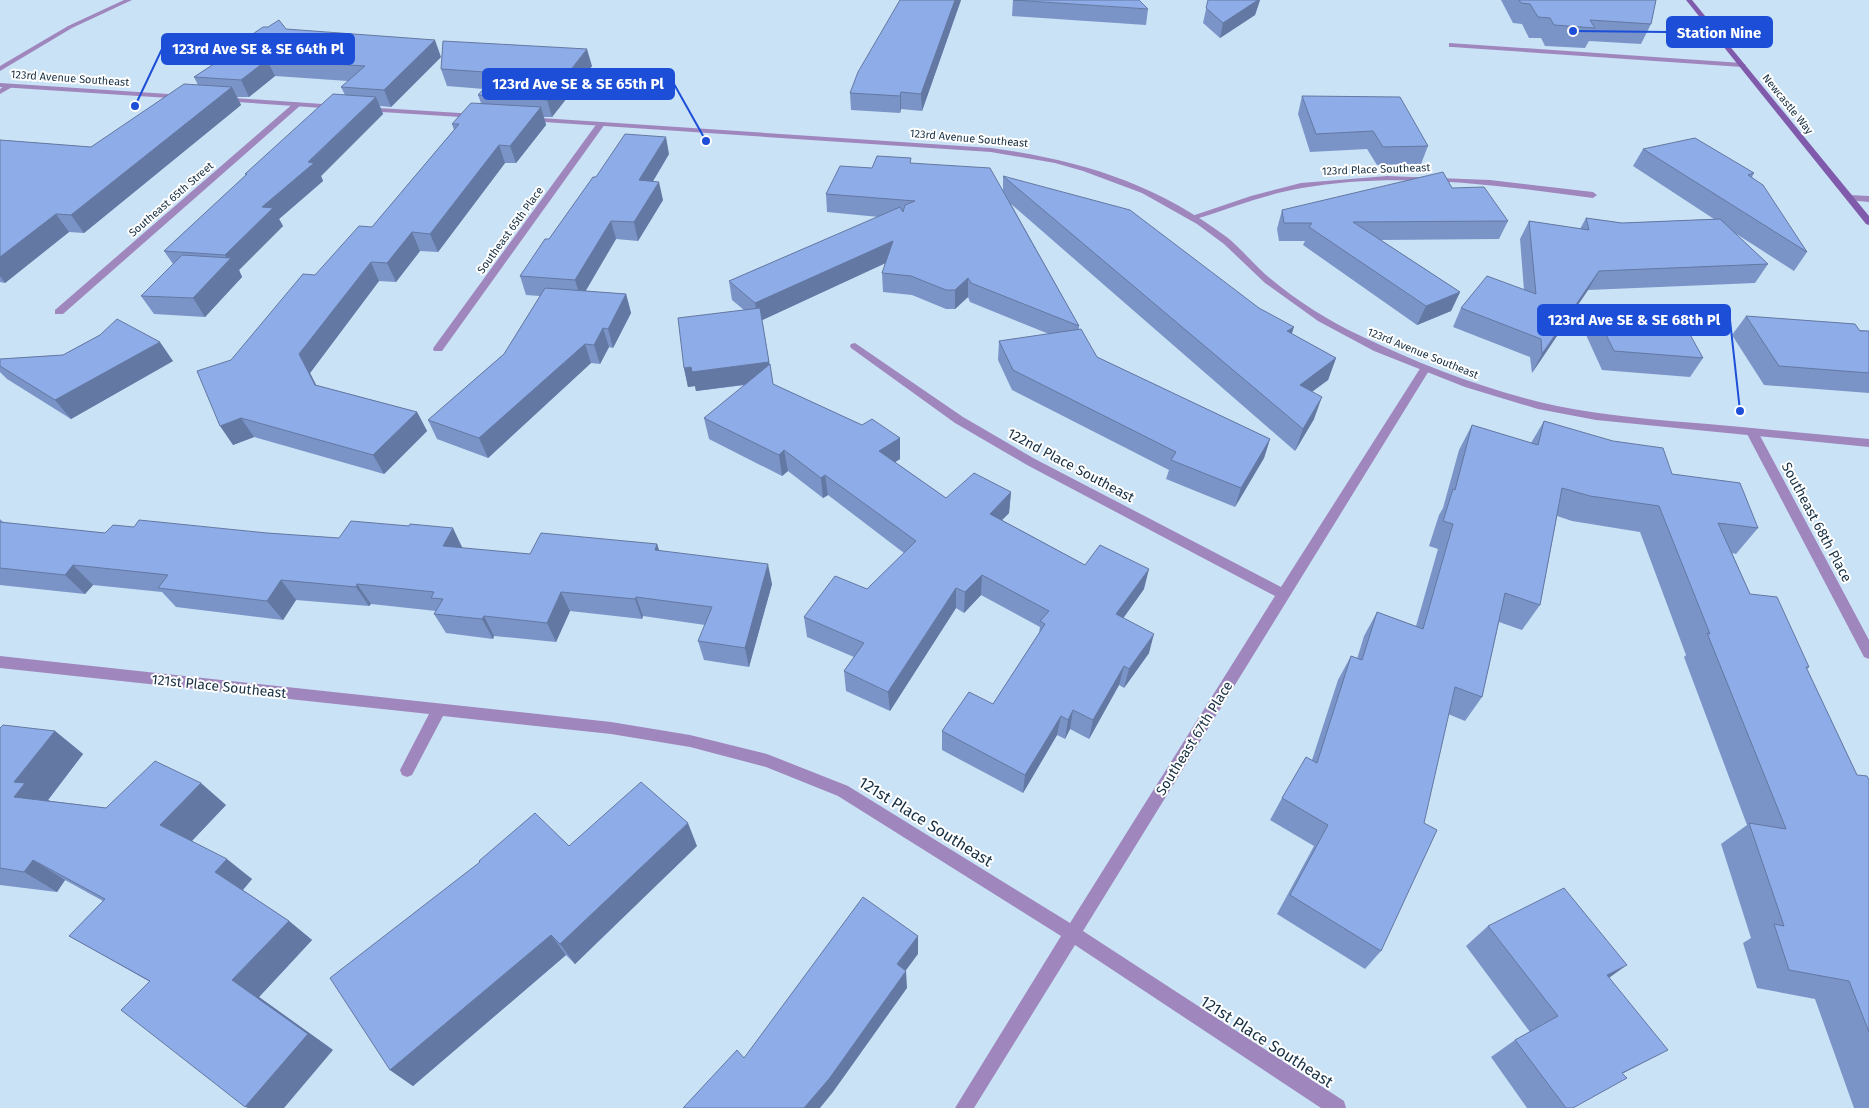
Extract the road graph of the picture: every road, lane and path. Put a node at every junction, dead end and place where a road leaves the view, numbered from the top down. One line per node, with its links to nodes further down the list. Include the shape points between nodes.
1 (129, 0): 5 (street, via 70,27)
2 (1690, 0): 4 (main road, Newcastle Way)
3 (1452, 45): 4 (street)
4 (1742, 65): 16 (main road, Newcastle Way)
5 (0, 69)
6 (0, 85): 7 (street, 123rd Avenue Southeast)
7 (10, 86): 8 (street); 9 (street, 123rd Avenue Southeast)
8 (0, 92)
9 (189, 97)
10 (209, 98): 11 (street)
11 (298, 104): 12 (street); 20 (street, Southeast 65th Street)
12 (484, 116)
13 (523, 119): 14 (street, 123rd Avenue Southeast)
14 (601, 124): 18 (street, 123rd Avenue Southeast, via 1031,155 1100,173 1145,190); 22 (street, Southeast 65th Place)
15 (1593, 195): 18 (street, 123rd Place Southeast, via 1476,180 1354,180 1316,183 1275,192)
16 (1850, 198): 17 (street); 19 (main road, Newcastle Way)
17 (1869, 199)
18 (1193, 217): 23 (street, 123rd Avenue Southeast, via 1305,309 1354,337)
19 (1869, 222)
20 (59, 312)
21 (855, 346): 26 (street, 122nd Place Southeast, via 959,420)
22 (438, 350)
23 (1426, 369): 24 (street, 123rd Avenue Southeast, via 1538,406 1612,419); 26 (street, Southeast 67th Place)
24 (1752, 432): 25 (street, 123rd Avenue Southeast); 27 (street, Southeast 68th Place)
25 (1869, 442)
26 (1283, 594): 31 (street, Southeast 67th Place)
27 (1869, 653)
28 (0, 662): 29 (street, 121st Place Southeast)
29 (439, 710): 30 (street); 31 (street, 121st Place Southeast, via 611,728 690,741 767,761 843,791)
30 (407, 770)
31 (1073, 934): 32 (street, Southeast 67th Place); 33 (street, 121st Place Southeast)
32 (964, 1108)
33 (1337, 1108)

